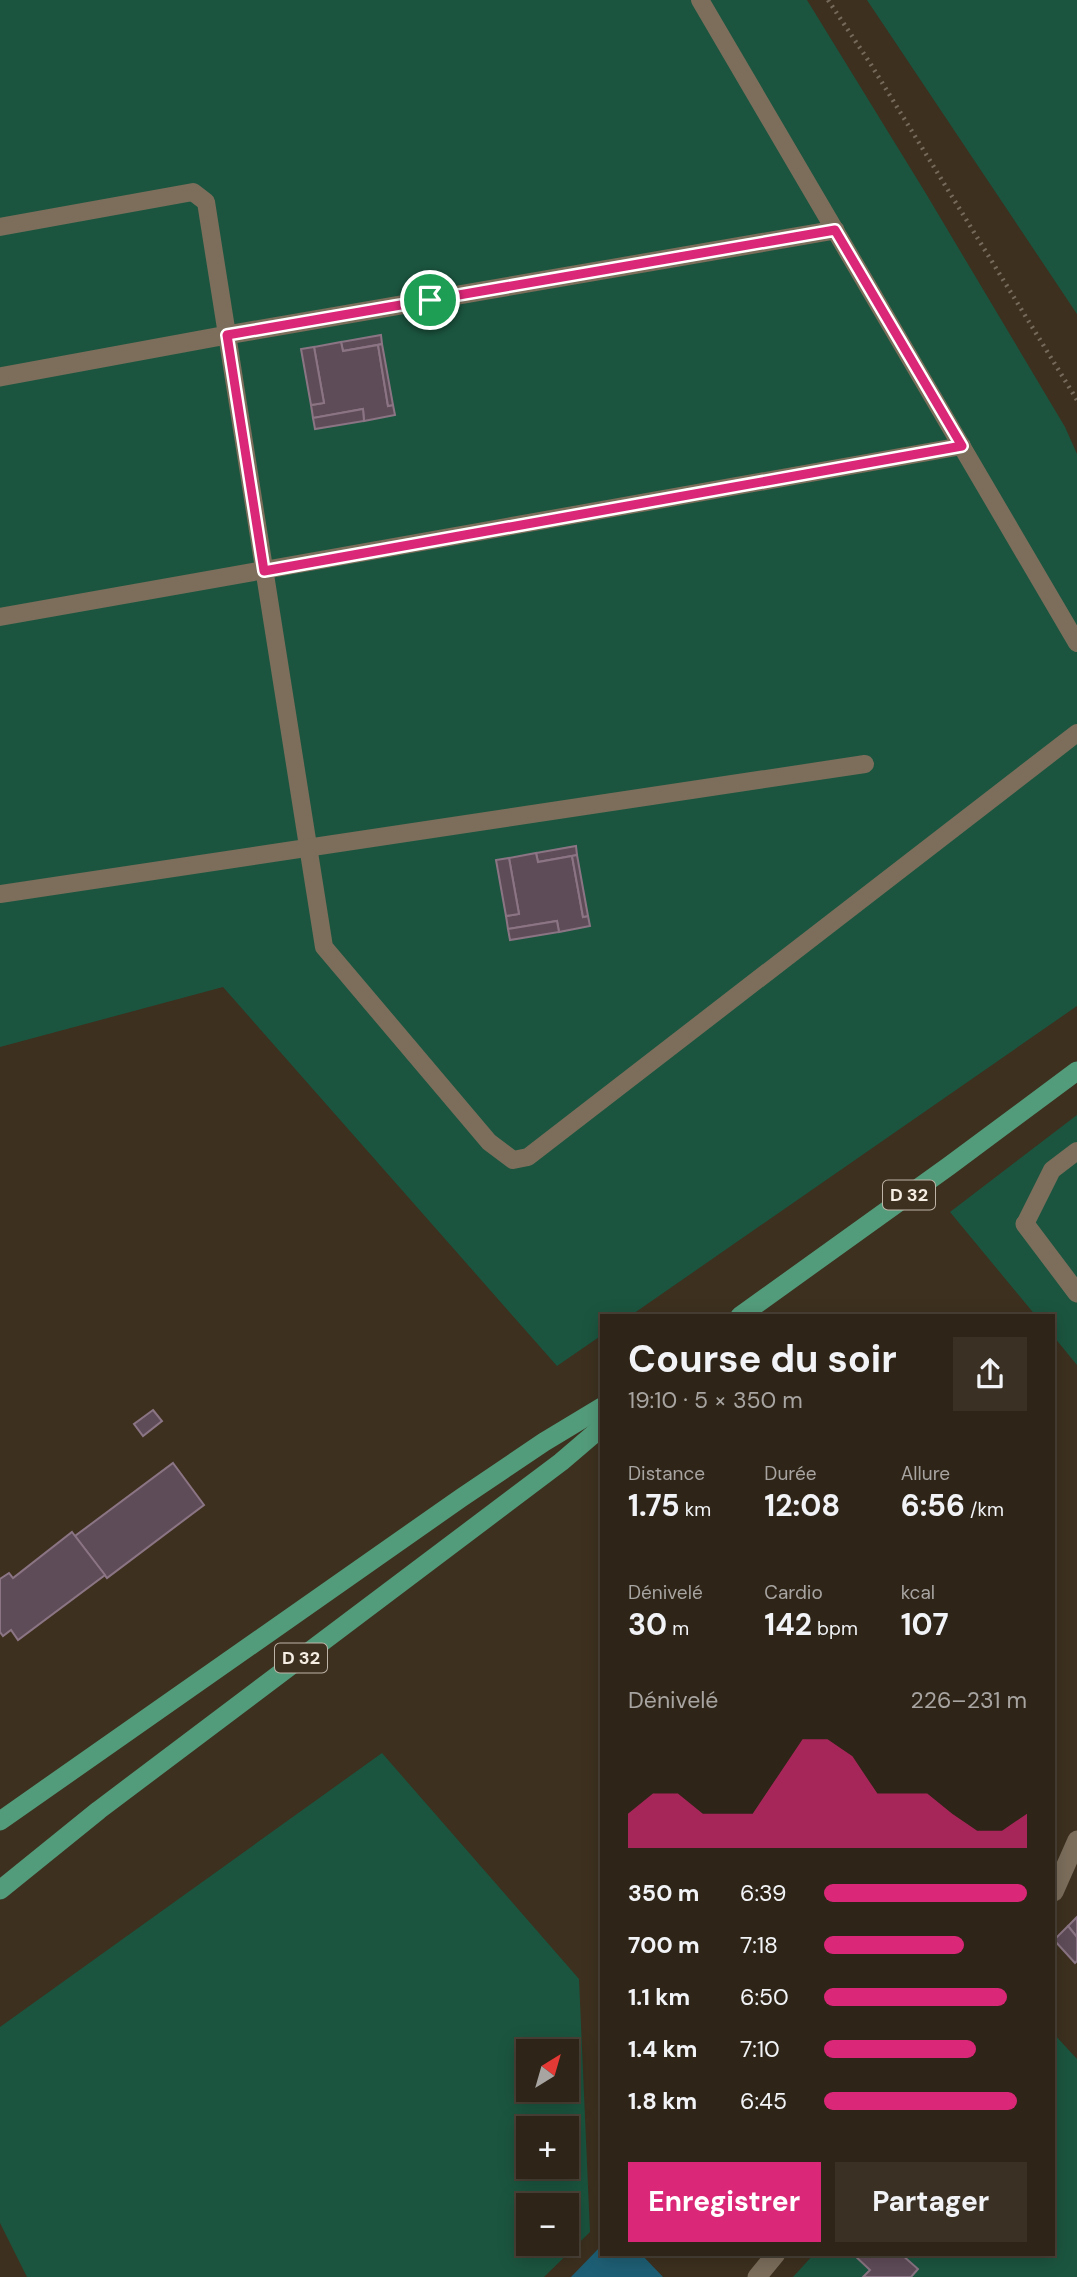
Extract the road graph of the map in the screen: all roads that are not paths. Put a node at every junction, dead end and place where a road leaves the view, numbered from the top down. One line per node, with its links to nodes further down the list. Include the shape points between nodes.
1 (700, 0): 3 (lane)
2 (0, 227): 4 (lane, via 193,192 206,202)
3 (835, 230): 4 (street); 6 (lane)
4 (227, 335): 5 (street); 7 (lane)
5 (0, 377)
6 (962, 446): 7 (lane); 9 (lane)
7 (264, 571): 8 (lane); 12 (lane)
8 (0, 617)
9 (1077, 643)
10 (1077, 733): 12 (lane, via 528,1157 513,1160 489,1142 324,947)
11 (865, 764): 12 (lane)
12 (308, 849): 13 (lane)
13 (0, 894)
14 (1077, 1071): 18 (main road, D 32)
15 (1077, 1151): 16 (lane, via 1052,1170)
16 (1025, 1224): 17 (street)
17 (1077, 1293)
18 (743, 1314)
19 (600, 1408): 21 (main road, D 32, via 428,1521)
20 (600, 1429): 23 (main road, D 32, via 89,1817)
21 (0, 1821)
22 (1077, 1840): 24 (street)
23 (0, 1890)
24 (1055, 1890)
25 (774, 2256): 26 (street)
26 (757, 2277)

